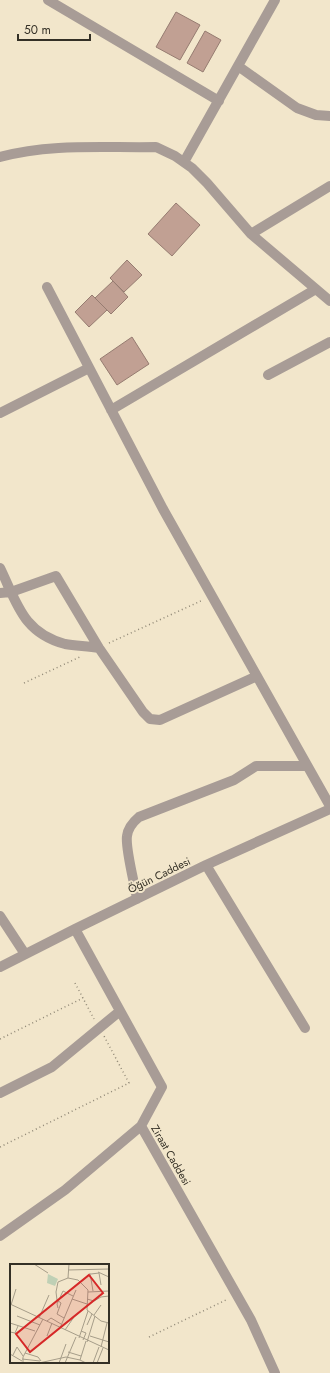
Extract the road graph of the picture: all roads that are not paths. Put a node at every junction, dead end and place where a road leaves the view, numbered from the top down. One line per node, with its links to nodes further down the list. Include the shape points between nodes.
1 (48, 0): 4 (street)
2 (275, 0): 3 (street)
3 (238, 66): 4 (street); 5 (street, via 297,108 316,115)
4 (219, 101): 7 (street)
5 (330, 116)
6 (0, 158): 7 (street, via 52,148 156,147)
7 (184, 162): 9 (street, via 200,175)
8 (330, 186): 9 (street)
9 (251, 234): 11 (street)
10 (47, 288): 14 (street)
11 (316, 289): 12 (street); 16 (street)
12 (330, 301)
13 (330, 342): 15 (street)
14 (89, 368): 16 (street); 17 (street)
15 (268, 375)
16 (111, 410): 22 (street, via 163,509)
17 (0, 413)
18 (0, 568): 19 (street)
19 (12, 592): 20 (street); 21 (street, via 24,617 41,634 67,644); 21 (street, via 56,576)
20 (0, 593)
21 (99, 648): 22 (street, via 143,712 155,720)
22 (257, 676): 23 (street)
23 (307, 766): 24 (street); 26 (street, via 256,766 234,780 139,817 129,830 126,841)
24 (330, 807): 25 (street, Öğün Caddesi)
25 (206, 866): 26 (street, Öğün Caddesi); 32 (street)
26 (137, 899): 28 (street, Öğün Caddesi)
27 (0, 916): 29 (street)
28 (75, 929): 29 (street, Öğün Caddesi); 31 (street, Ziraat Caddesi)
29 (25, 954): 30 (street, Öğün Caddesi)
30 (0, 967)
31 (120, 1011): 33 (street, via 52,1067); 34 (street, Ziraat Caddesi, via 162,1087)
32 (305, 1028)
33 (0, 1093)
34 (141, 1126): 35 (street, via 65,1190); 36 (street, Ziraat Caddesi, via 237,1295)
35 (0, 1236)
36 (275, 1373)

